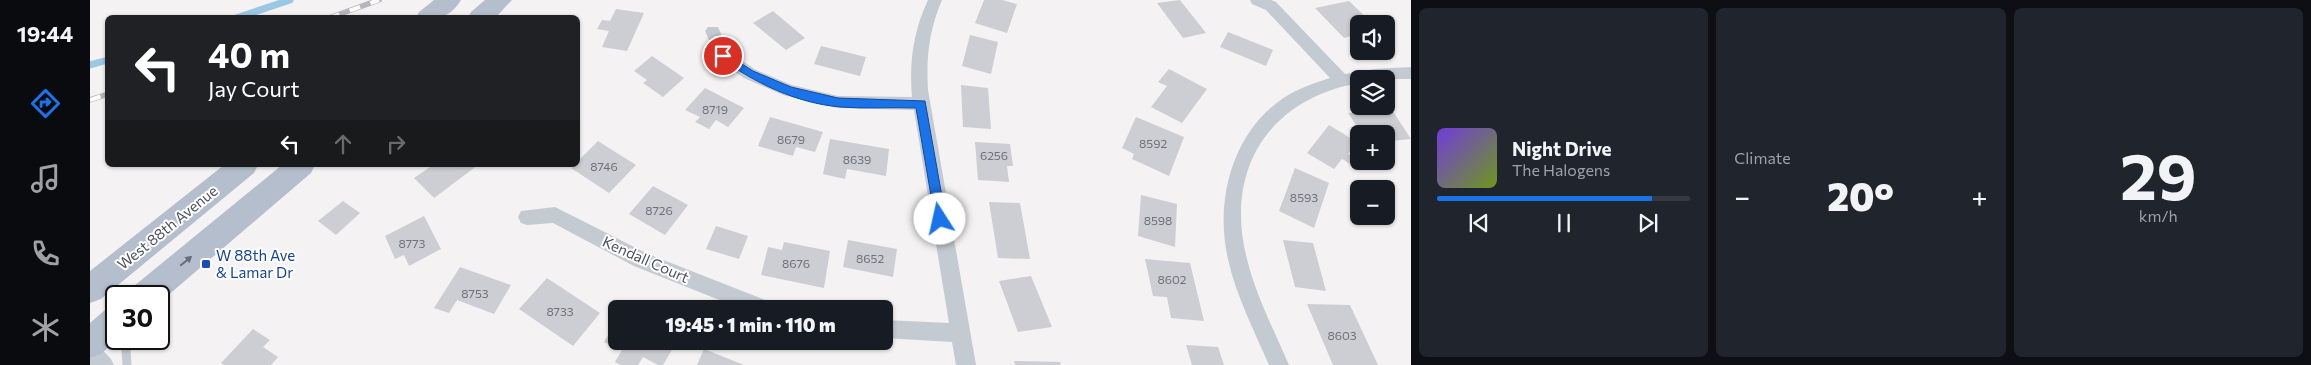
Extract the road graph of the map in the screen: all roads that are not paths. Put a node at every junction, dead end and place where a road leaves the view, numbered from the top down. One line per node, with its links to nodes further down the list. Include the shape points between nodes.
1 (449, 0): 5 (main road)
2 (500, 0): 6 (main road)
3 (935, 0): 10 (street, via 921,36 918,75)
4 (1257, 0): 9 (street, via 1271,6)
5 (431, 15)
6 (482, 15)
7 (713, 31): 10 (street, via 723,56 750,74 789,91 838,102)
8 (1411, 73): 9 (street)
9 (1341, 80): 26 (street, via 1305,94 1269,118 1248,146 1238,172 1232,222 1237,253 1244,282)
10 (921, 104): 19 (street)
11 (242, 167): 15 (main road, West 88th Avenue)
12 (299, 167): 14 (main road, one-way to 12)
13 (527, 217): 16 (street, Kendall Court, via 556,215 641,260)
14 (159, 285)
15 (90, 289)
16 (743, 300)
17 (893, 329): 19 (street)
18 (105, 330): 20 (main road)
19 (960, 333): 25 (street)
20 (90, 343)
21 (126, 350): 24 (lane)
22 (90, 353): 23 (street)
23 (104, 365)
24 (127, 365)
25 (966, 365)
26 (1279, 365)

